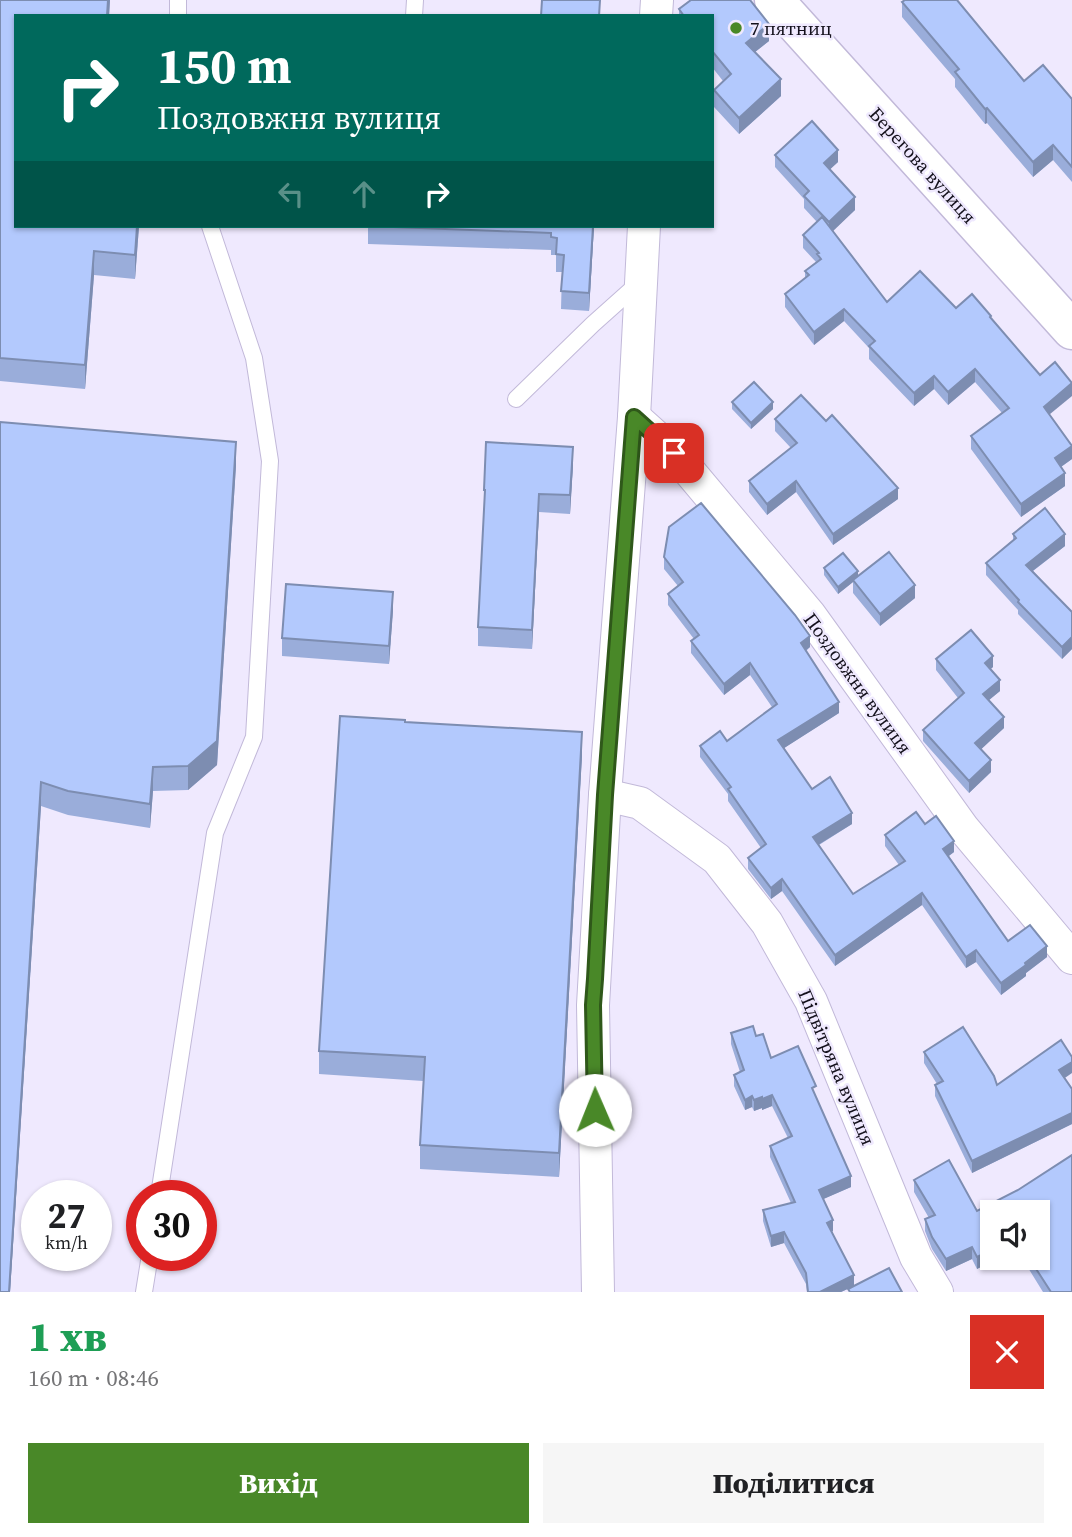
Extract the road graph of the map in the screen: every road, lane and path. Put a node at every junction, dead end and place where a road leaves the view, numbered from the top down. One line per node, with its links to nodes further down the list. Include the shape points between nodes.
1 (774, 0): 5 (street, Берегова вулиця)
2 (211, 228): 10 (lane, via 254,358 270,461 254,737 215,833)
3 (644, 228): 4 (street)
4 (641, 280): 6 (lane); 7 (street)
5 (1072, 330)
6 (516, 399)
7 (634, 417): 8 (street); 9 (street, Поздовжня вулиця, via 674,453 810,615 963,828)
8 (605, 795): 13 (street, via 593,1005); 14 (street, Підвітряна вулиця, via 640,803 716,859 767,923 811,1001 916,1256)
9 (1072, 958)
10 (161, 1180)
11 (147, 1271): 12 (lane)
12 (144, 1292)
13 (598, 1292)
14 (937, 1292)

